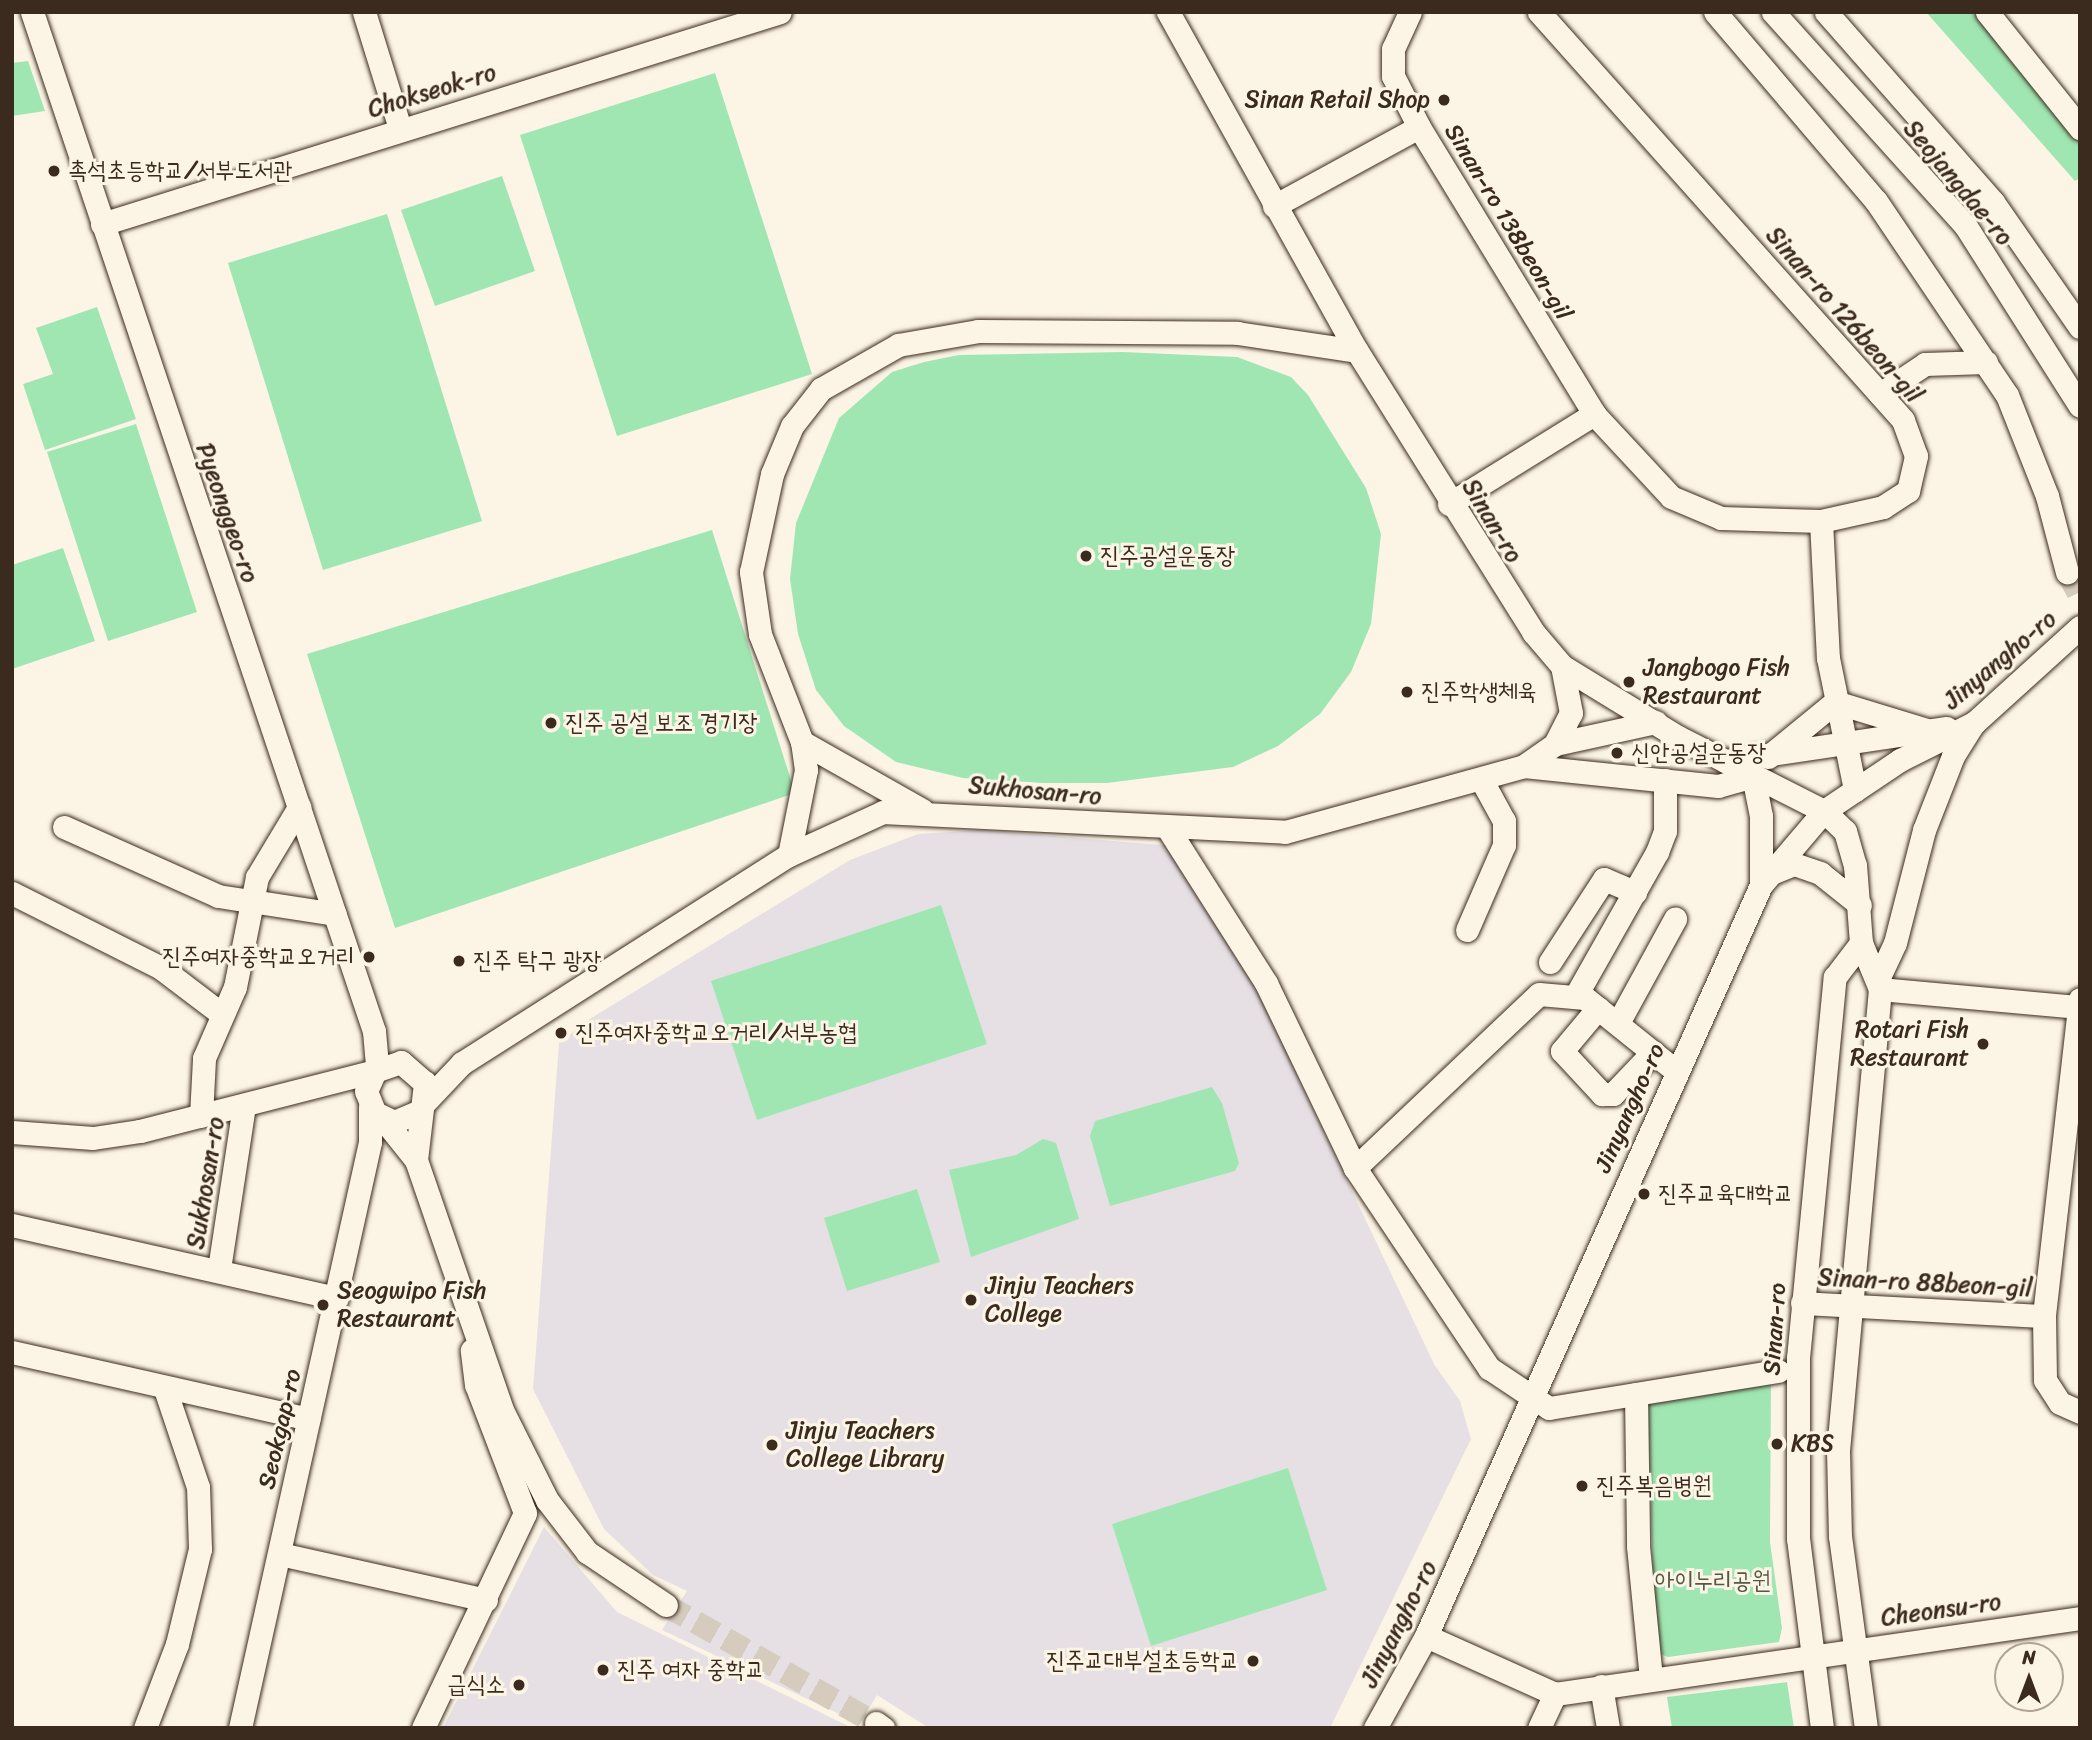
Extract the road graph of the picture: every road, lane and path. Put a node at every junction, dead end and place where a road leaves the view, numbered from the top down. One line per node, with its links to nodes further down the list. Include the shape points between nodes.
1 (32, 12): 15 (street, Pyeonggeo-ro)
2 (365, 12): 12 (street)
3 (780, 12): 12 (street, Chokseok-ro)
4 (1168, 12): 14 (street, Sinan-ro)
5 (1410, 12): 11 (street, via 1393,49 1393,76)
6 (1539, 12): 19 (street, Sinan-ro 126beon-gil)
7 (1715, 12): 18 (street, via 1877,201)
8 (1773, 12): 20 (street, Seojangdae-ro, via 1965,225)
9 (1826, 12): 16 (street, Seojangdae-ro, via 1993,202)
10 (1987, 12): 13 (street)
11 (1419, 127): 14 (street, Sinan-ro 138beon-gil); 21 (street, Sinan-ro 138beon-gil)
12 (400, 128): 15 (street, Chokseok-ro)
13 (2080, 128)
14 (1274, 206): 17 (street, Sinan-ro)
15 (102, 224): 39 (street, Pyeonggeo-ro)
16 (2080, 327)
17 (1357, 351): 22 (street, Sinan-ro); 31 (street, via 1237,333 978,331 898,345 821,388 792,426 772,474 751,572 760,634)
18 (1986, 362): 19 (street, via 1925,364); 24 (street, via 2007,395 2047,496)
19 (1880, 394): 23 (street, Sinan-ro 126beon-gil, via 1903,420 1916,456 1908,491 1883,507)
20 (2080, 406)
21 (1594, 414): 22 (street); 23 (street, Sinan-ro 126beon-gil, via 1671,497 1721,518)
22 (1449, 504): 26 (street, Sinan-ro, via 1504,593)
23 (1821, 521): 27 (street, via 1821,593)
24 (2067, 572)
25 (2077, 628): 29 (street, Jinyangho-ro)
26 (1562, 666): 28 (street, Sinan-ro); 32 (street, via 1571,713)
27 (1835, 702): 30 (street); 33 (street); 35 (street)
28 (1656, 722): 32 (street, Sukhosan-ro); 35 (street, Sinan-ro, via 1725,761)
29 (1974, 723): 30 (street); 38 (street, Jinyangho-ro); 55 (street, via 1953,756 1924,830 1895,943)
30 (1930, 731): 33 (street)
31 (803, 742): 40 (street); 44 (street, via 805,794)
32 (1555, 744): 34 (street, Sukhosan-ro)
33 (1842, 747): 35 (street); 38 (street)
34 (1524, 766): 36 (street, Sukhosan-ro); 37 (street)
35 (1760, 767): 37 (street, via 1718,786); 41 (street); 45 (street)
36 (1481, 779): 43 (street, Sukhosan-ro, via 1313,828); 52 (street, via 1504,821 1504,845)
37 (1665, 780): 46 (street, via 1665,831)
38 (1855, 790): 41 (street, Jinyangho-ro)
39 (299, 807): 48 (street, via 269,849); 50 (street, Pyeonggeo-ro)
40 (922, 810): 43 (street, Sukhosan-ro); 44 (street, Sukhosan-ro, via 883,812)
41 (1824, 811): 45 (street, Jinyangho-ro); 49 (street, via 1845,831)
42 (64, 827): 48 (street, via 218,896)
43 (1167, 827): 74 (street, via 1266,983)
44 (789, 855): 63 (street, Sukhosan-ro)
45 (1765, 879): 49 (street, via 1794,864 1820,873); 66 (street, Jinyangho-ro)
46 (1635, 892): 54 (street, via 1604,879); 56 (street)
47 (12, 893): 59 (street, via 161,968)
48 (251, 904): 50 (street); 59 (street, via 235,987)
49 (1860, 905): 53 (street)
50 (335, 914): 61 (street, Pyeonggeo-ro)
51 (1675, 919): 60 (street)
52 (1467, 930)
53 (1861, 943): 55 (street); 78 (street, Sinan-ro, via 1835,977)
54 (1550, 962)
55 (1880, 982): 57 (street); 79 (street)
56 (1575, 997): 58 (street); 74 (street, via 1539,994)
57 (2078, 1003): 81 (street, Sinan-ro 88beon-gil)
58 (1598, 1008): 60 (street); 62 (street, via 1562,1051 1602,1094 1614,1094)
59 (219, 1012): 71 (street, via 204,1058)
60 (1618, 1024): 62 (street)
61 (374, 1031): 64 (street); 65 (street)
62 (1653, 1052): 66 (street)
63 (462, 1063): 64 (street); 69 (street)
64 (412, 1066): 65 (street); 69 (street, via 425,1083)
65 (376, 1070): 67 (street, Sukhosan-ro); 70 (street)
66 (1675, 1070): 86 (street, Jinyangho-ro)
67 (336, 1080): 68 (street, Sukhosan-ro); 70 (street)
68 (244, 1106): 71 (street, Sukhosan-ro); 76 (street, Sukhosan-ro)
69 (422, 1107): 70 (street, via 404,1121); 73 (street)
70 (375, 1111): 73 (street); 77 (street, Seokgap-ro)
71 (201, 1116): 72 (street, Sukhosan-ro, via 93,1138)
72 (12, 1132)
73 (416, 1160): 80 (street)
74 (1355, 1168): 86 (street, via 1489,1368)
75 (12, 1225): 76 (street)
76 (219, 1269): 77 (street)
77 (337, 1298): 88 (street, Seokgap-ro)
78 (1802, 1303): 79 (street, Sinan-ro 88beon-gil); 95 (street, Sinan-ro, via 1796,1453)
79 (1847, 1305): 81 (street, Sinan-ro 88beon-gil); 94 (street, via 1838,1450)
80 (469, 1312): 90 (street, via 476,1385 525,1513); 91 (street, via 502,1410 547,1500 587,1552)
81 (2045, 1316): 87 (street, Sinan-ro 88beon-gil, via 2045,1380 2060,1402)
82 (12, 1352): 84 (street)
83 (1778, 1371): 85 (street)
84 (165, 1389): 88 (street); 99 (street, via 198,1487 200,1549 177,1644)
85 (1636, 1394): 86 (street, via 1549,1408); 96 (street, via 1639,1546)
86 (1532, 1401): 93 (street, Jinyangho-ro)
87 (2080, 1412)
88 (309, 1419): 89 (street, Seokgap-ro)
89 (280, 1554): 90 (street); 100 (street, Seokgap-ro)
90 (486, 1600): 101 (street)
91 (666, 1605)
92 (2080, 1618): 94 (street, Cheonsu-ro)
93 (1426, 1636): 98 (street); 102 (street, Jinyangho-ro)
94 (1854, 1648): 95 (street, Cheonsu-ro); 106 (street)
95 (1810, 1654): 96 (street, Cheonsu-ro); 105 (street, Sinan-ro)
96 (1651, 1678): 97 (street, Cheonsu-ro)
97 (1601, 1686): 98 (street, Cheonsu-ro); 104 (street)
98 (1555, 1694): 103 (street)
99 (145, 1728)
100 (240, 1728)
101 (423, 1728)
102 (1375, 1728)
103 (1539, 1728)
104 (1608, 1728)
105 (1822, 1728)
106 (1866, 1728)

